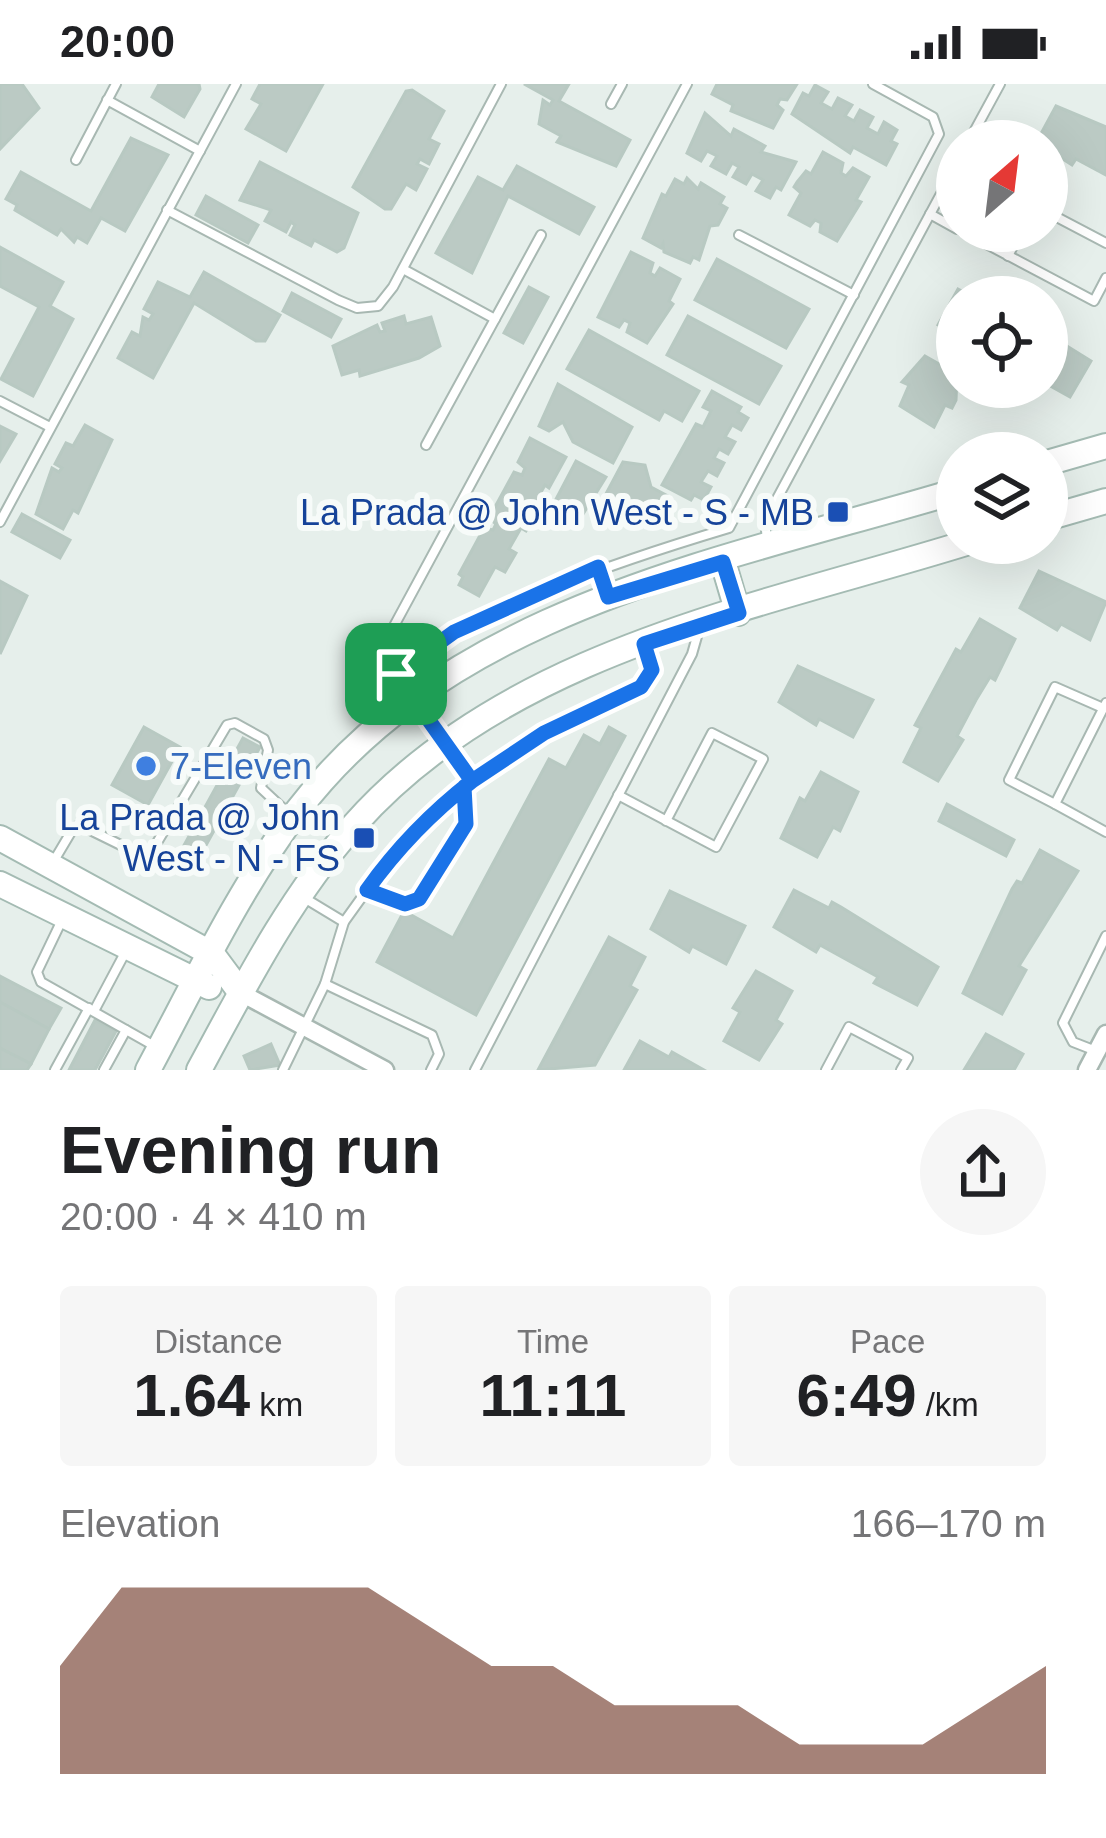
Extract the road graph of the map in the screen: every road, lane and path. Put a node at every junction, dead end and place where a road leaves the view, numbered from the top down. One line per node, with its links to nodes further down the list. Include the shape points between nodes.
1 (116, 84): 8 (lane)
2 (236, 84): 11 (lane)
3 (501, 84): 24 (lane)
4 (622, 84): 9 (lane)
5 (688, 84): 45 (lane, via 387,639)
6 (873, 84): 26 (lane, via 933,117 940,134)
7 (1000, 84): 10 (lane)
8 (107, 100): 11 (lane); 12 (lane)
9 (611, 104)
10 (980, 120)
11 (200, 151): 14 (lane)
12 (76, 160)
13 (936, 203): 15 (lane)
14 (167, 210): 24 (lane, via 358,308 377,305); 29 (lane)
15 (930, 214): 16 (lane); 37 (lane, via 765,521)
16 (936, 217)
17 (1068, 223): 20 (lane)
18 (541, 236): 27 (lane)
19 (739, 236): 26 (lane)
20 (1106, 242)
21 (1000, 252): 23 (lane)
22 (1010, 252): 23 (lane)
23 (1008, 256): 25 (lane, via 1094,301)
24 (403, 268): 27 (lane)
25 (1106, 278)
26 (854, 295): 40 (lane, via 729,527)
27 (495, 319): 30 (lane)
28 (0, 401): 29 (lane)
29 (50, 428): 36 (lane)
30 (426, 445)
31 (1106, 446): 32 (main road)
32 (1068, 458)
33 (936, 497): 37 (main road)
34 (1106, 501): 35 (main road)
35 (1068, 512)
36 (0, 522)
37 (768, 548): 39 (main road)
38 (936, 552): 42 (main road)
39 (723, 562): 41 (main road); 42 (main road)
40 (598, 567): 41 (lane); 45 (lane, via 454,632)
41 (608, 597): 46 (main road, via 481,653)
42 (739, 613): 43 (main road)
43 (700, 625): 44 (main road); 50 (lane)
44 (644, 644): 48 (main road, via 524,695); 49 (lane, via 652,670 641,687 544,733)
45 (396, 674): 46 (lane)
46 (414, 701): 48 (lane); 52 (main road, via 342,760)
47 (1105, 705): 51 (lane); 51 (lane, via 1055,688 1009,780)
48 (446, 743): 49 (lane); 59 (main road, via 358,820)
49 (468, 784): 58 (lane); 58 (lane, via 466,824 419,899 405,904)
50 (618, 795): 53 (lane); 80 (lane)
51 (1055, 804): 54 (lane)
52 (293, 818): 56 (lane, via 261,788 264,739 227,724 152,851 141,854 74,827); 64 (main road)
53 (666, 821): 53 (lane, via 716,847 764,759 712,733)
54 (1106, 832)
55 (0, 838): 56 (main road)
56 (51, 866): 64 (main road)
57 (0, 884): 60 (main road)
58 (367, 890): 61 (lane)
59 (300, 895): 61 (lane); 67 (main road)
60 (64, 916): 63 (main road); 68 (lane, via 37,972)
61 (344, 922): 66 (lane)
62 (1106, 936): 72 (lane, via 1064,1023 1073,1042)
63 (127, 948): 65 (main road); 68 (lane)
64 (212, 954): 65 (main road); 67 (main road)
65 (194, 984): 67 (main road); 73 (main road)
66 (326, 984): 69 (lane); 79 (lane, via 432,1035 440,1054)
67 (241, 993): 69 (street); 74 (main road)
68 (91, 1010): 70 (lane); 75 (lane)
69 (306, 1028): 77 (lane); 78 (street)
70 (126, 1030): 73 (lane); 76 (lane)
71 (1106, 1034): 72 (street)
72 (1096, 1052): 83 (street)
73 (153, 1059)
74 (206, 1068)
75 (55, 1070)
76 (104, 1070)
77 (283, 1070)
78 (385, 1070)
79 (431, 1070)
80 (475, 1070)
81 (826, 1070): 82 (lane, via 849,1027 908,1058)
82 (901, 1070)
83 (1087, 1070)

